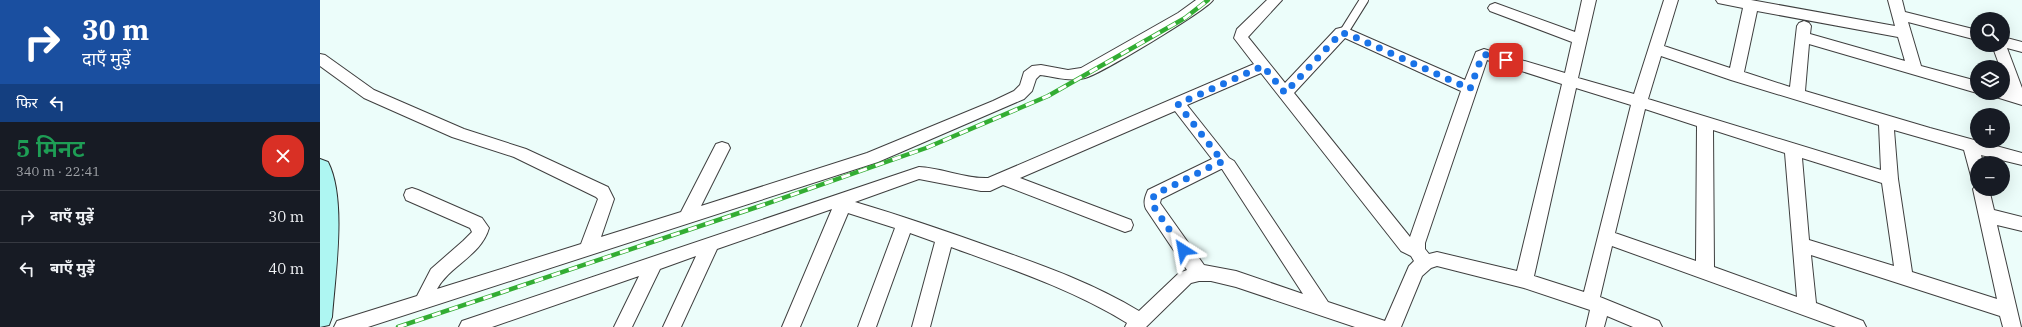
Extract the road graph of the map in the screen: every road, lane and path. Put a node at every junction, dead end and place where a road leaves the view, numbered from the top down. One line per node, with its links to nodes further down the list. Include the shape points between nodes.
1 (1206, 0): 49 (street, via 1084,73 1068,75 1036,70 1030,76 1024,91 990,109 872,158)
2 (1275, 0): 22 (street, via 1240,36)
3 (1364, 0): 12 (lane)
4 (1589, 0): 16 (street)
5 (1671, 0): 19 (street)
6 (1723, 0): 8 (street)
7 (1895, 0): 11 (street)
8 (1752, 5): 10 (street); 24 (street)
9 (1495, 8): 16 (street)
10 (1805, 15): 13 (street); 15 (street)
11 (1900, 15): 13 (street); 14 (street)
12 (1344, 32): 27 (street); 28 (street)
13 (1905, 33): 23 (street)
14 (1970, 33)
15 (1803, 37): 23 (street); 29 (street)
16 (1580, 39): 25 (street)
17 (2010, 44): 18 (street)
18 (2022, 47)
19 (1656, 49): 24 (street); 32 (street)
20 (2002, 52): 31 (street)
21 (320, 59): 57 (street, via 369,94 458,133 520,153 602,192 606,198)
22 (1263, 66): 28 (street); 33 (street)
23 (1915, 70): 26 (street)
24 (1736, 76): 29 (street)
25 (1570, 79): 27 (street, via 1484,54); 32 (street); 63 (street, via 1562,123)
26 (1970, 85)
27 (1470, 89): 58 (street, via 1416,243)
28 (1285, 93): 58 (street, via 1407,246)
29 (1797, 95): 34 (street)
30 (2010, 96): 31 (street)
31 (2020, 98)
32 (1639, 102): 35 (street); 54 (street)
33 (1178, 104): 41 (street); 43 (street)
34 (1886, 121): 36 (street); 44 (street)
35 (1705, 123): 39 (street); 60 (street)
36 (1970, 146)
37 (722, 148): 49 (street)
38 (1979, 148): 40 (street)
39 (1793, 150): 44 (street); 56 (street)
40 (2022, 159)
41 (1223, 162): 61 (street, via 1154,195 1152,200 1152,204); 66 (street, via 1228,164)
42 (320, 168): 68 (main road, via 328,208)
43 (1002, 178): 47 (street, via 980,186 919,173); 52 (street)
44 (1890, 179): 62 (street)
45 (412, 196): 64 (street, via 476,223 481,228 475,241 436,276)
46 (1983, 196): 48 (street)
47 (845, 201): 50 (street); 55 (street); 76 (street)
48 (1987, 215): 51 (street); 69 (street)
49 (687, 217): 57 (street)
50 (905, 224): 53 (street); 77 (street)
51 (2022, 224)
52 (1125, 225)
53 (945, 238): 70 (street, via 1044,272 1113,304); 78 (street)
54 (1606, 238): 60 (street); 65 (street)
55 (711, 243): 59 (street); 75 (street)
56 (1802, 244): 62 (street); 67 (street)
57 (588, 249): 64 (street)
58 (1421, 257): 63 (street, via 1437,258); 80 (street)
59 (655, 262): 73 (street); 74 (street)
60 (1705, 272): 67 (street)
61 (1199, 273): 66 (street, via 1236,279); 70 (street, via 1185,278)
62 (1904, 277): 69 (street)
63 (1524, 280): 65 (street)
64 (423, 302): 72 (street)
65 (1595, 304): 81 (street); 82 (street)
66 (1322, 308): 79 (street)
67 (1807, 308): 83 (street)
68 (320, 317): 71 (main road)
69 (2010, 319)
70 (1137, 324)
71 (321, 327)
72 (344, 327)
73 (468, 327)
74 (623, 327)
75 (672, 327)
76 (791, 327)
77 (867, 327)
78 (921, 327)
79 (1380, 327)
80 (1392, 327)
81 (1595, 327)
82 (1653, 327)
83 (1857, 327)

